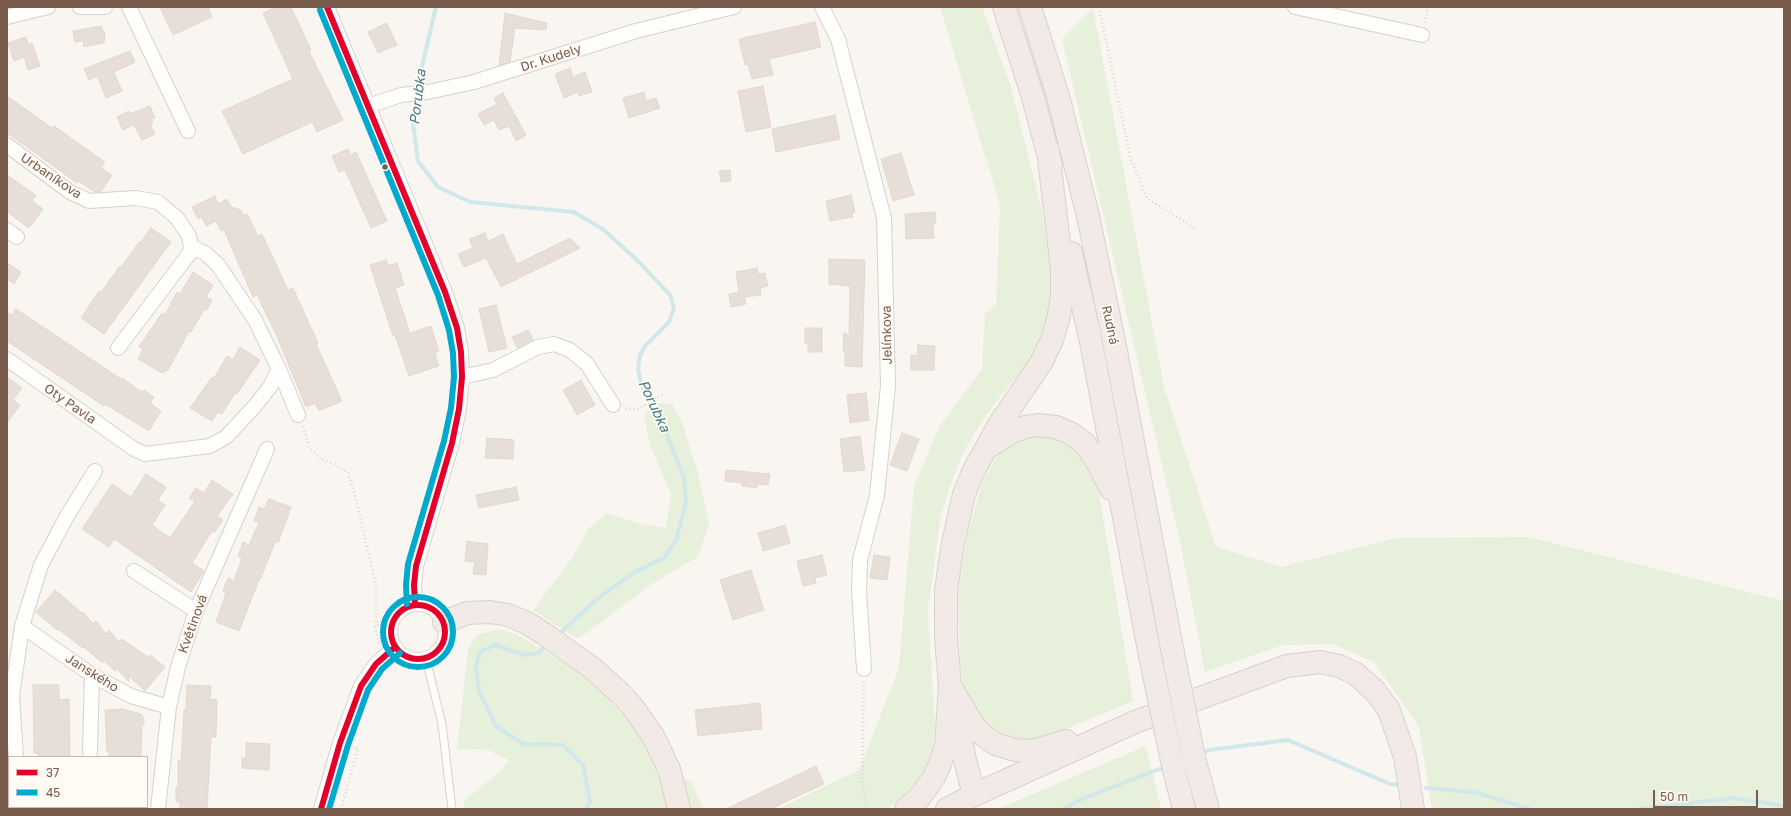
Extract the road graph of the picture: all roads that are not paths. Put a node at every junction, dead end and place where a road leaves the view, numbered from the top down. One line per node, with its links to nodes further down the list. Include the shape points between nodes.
1 (48, 7): 11 (street)
2 (80, 7): 3 (street)
3 (105, 7)
4 (129, 7): 14 (street)
5 (327, 7): 13 (street)
6 (734, 7): 13 (street, Dr. Kudely, via 636,31 474,82 401,95)
7 (822, 7): 35 (street, Jelínkova, via 838,39 884,218 888,386 877,494 860,560 859,591)
8 (1004, 7): 16 (highway, Rudná)
9 (1030, 7): 50 (highway, Rudná, bridge, via 1058,96 1088,216 1195,762)
10 (1295, 7): 12 (street)
11 (7, 17)
12 (1422, 35)
13 (368, 106): 21 (street, via 445,292 457,328)
14 (188, 131)
15 (7, 145): 17 (street, Urbaníkova, via 70,192 89,201 136,198 158,202 177,218 189,236)
16 (1048, 150): 24 (highway, via 1062,269 1059,314 1052,340 1041,362 1004,417); 27 (highway, Rudná, via 1090,342)
17 (191, 248): 18 (street); 20 (street, via 205,253 218,265 255,320)
18 (118, 348)
19 (7, 359): 20 (street, Oty Pavla, via 134,449 145,454 210,446 226,437 254,407)
20 (280, 369): 23 (street)
21 (462, 377): 22 (street, via 493,370 538,347 554,344 570,350 587,364); 29 (street, via 452,443 416,566)
22 (613, 405)
23 (298, 415)
24 (987, 448): 27 (highway, via 1012,432 1026,427 1047,425 1066,431 1082,441 1091,451); 37 (highway, via 964,494 951,554 946,590)
25 (267, 449): 30 (street, Květinová)
26 (95, 471): 32 (street, via 41,565)
27 (1122, 513): 49 (highway, Rudná, bridge)
28 (134, 571): 30 (street)
29 (415, 604): 31 (street, via 430,607); 33 (street, via 400,611 395,617 391,632)
30 (196, 611): 38 (street, Květinová, via 178,667)
31 (444, 622): 34 (street, via 446,637 443,644 433,656); 46 (highway, via 467,613 508,615 527,623 573,653 608,681 644,723 663,754)
32 (22, 626): 36 (street, Janského); 41 (street, via 12,696)
33 (395, 647): 34 (street, via 409,658); 44 (street, via 376,664 361,686 340,743)
34 (426, 658): 45 (lane, via 442,724)
35 (864, 669)
36 (92, 675): 38 (street, Janského, via 131,696); 40 (street)
37 (950, 685): 39 (highway, via 979,732 995,744 1015,750 1039,749 1098,730); 42 (highway); 47 (highway, via 948,731 943,755 930,783 919,798)
38 (169, 707): 43 (street, Květinová)
39 (1135, 722): 42 (highway); 51 (highway, via 1287,666 1320,662 1339,666 1367,682 1389,710 1405,757)
40 (90, 752)
41 (16, 756)
42 (974, 795): 48 (highway)
43 (158, 809)
44 (322, 809)
45 (452, 809)
46 (678, 809)
47 (906, 809)
48 (947, 809)
49 (1184, 809)
50 (1208, 809)
51 (1412, 809)

